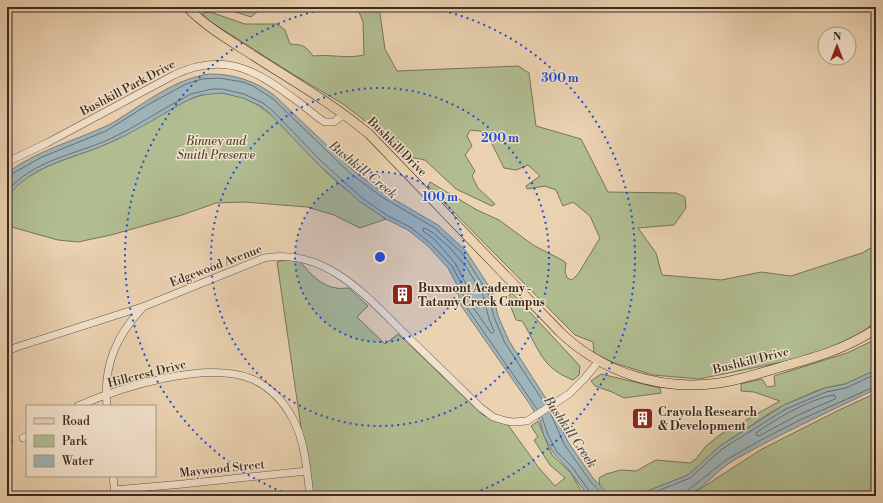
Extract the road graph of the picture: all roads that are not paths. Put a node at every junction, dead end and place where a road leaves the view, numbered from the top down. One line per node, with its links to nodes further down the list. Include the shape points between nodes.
1 (187, 7): 2 (main road, Bushkill Drive, via 220,34)
2 (344, 114): 3 (street, Bushkill Park Drive, via 334,122 325,122 270,81 255,73 236,66 197,66 174,75); 7 (main road, Bushkill Drive, via 385,150 560,332)
3 (7, 162)
4 (145, 306): 6 (street, Edgewood Avenue); 7 (street, Edgewood Avenue, via 264,258 291,256 306,259 349,281 487,413 513,422 527,421 564,398); 8 (street, via 127,325 115,346 108,367)
5 (876, 329): 7 (main road, Bushkill Drive, via 828,354 713,383 691,385 653,381)
6 (7, 351)
7 (598, 362)
8 (106, 395): 9 (street, Hillcrest Drive); 10 (street); 11 (street, Hillcrest Drive, via 193,374 214,372 253,379 273,392 294,420)
9 (81, 405)
10 (106, 405)
11 (307, 471): 13 (street, Maywood Street); 14 (street, Hillcrest Drive)
12 (113, 477): 13 (street)
13 (114, 493)
14 (310, 496)

